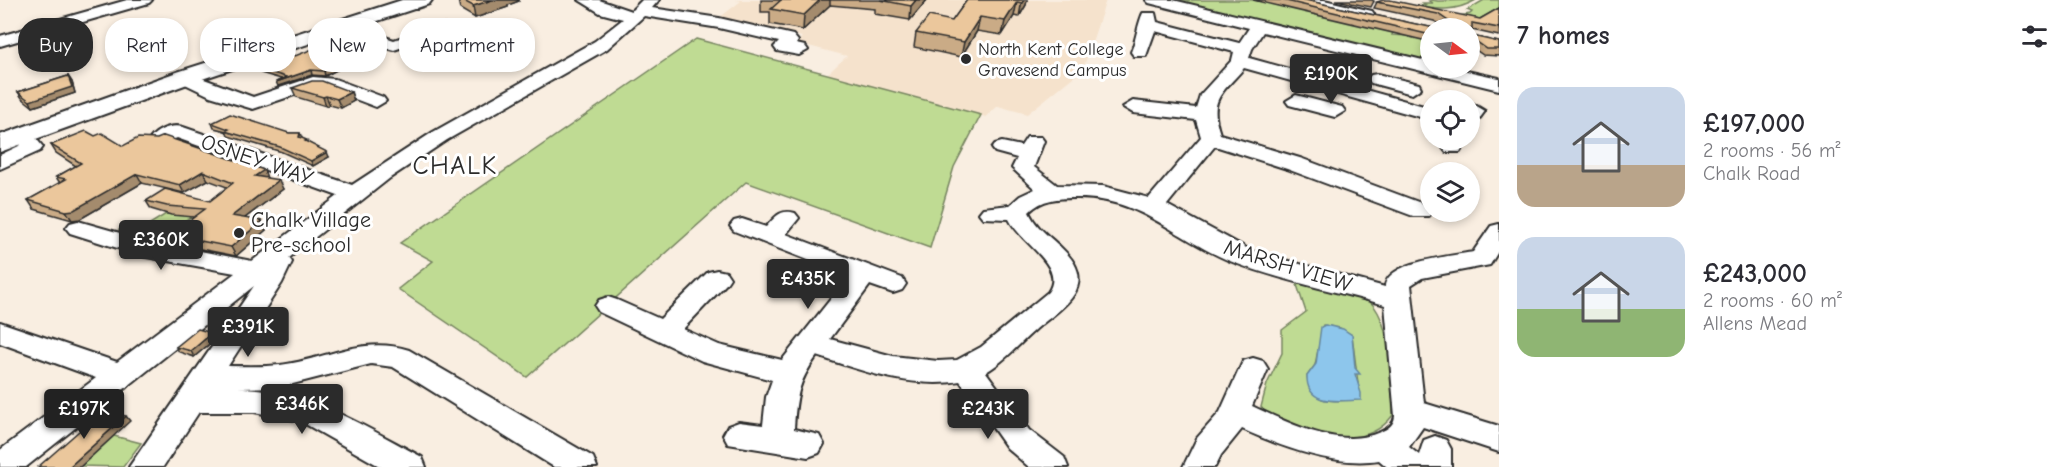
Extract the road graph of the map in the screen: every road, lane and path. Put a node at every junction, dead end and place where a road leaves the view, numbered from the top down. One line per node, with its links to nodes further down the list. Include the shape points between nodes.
1 (144, 0): 11 (street)
2 (422, 0): 8 (main road)
3 (587, 0): 5 (street, via 606,10)
4 (1304, 0): 7 (street)
5 (642, 10): 12 (street, via 789,40); 32 (street, via 601,45 440,136)
6 (1151, 14): 9 (street); 13 (street); 14 (street)
7 (1379, 14)
8 (363, 18)
9 (1258, 26): 14 (street); 18 (street)
10 (308, 36): 15 (main road)
11 (0, 42)
12 (786, 50)
13 (1140, 52)
14 (1241, 55): 17 (street); 24 (street, via 1207,99)
15 (185, 77): 19 (street, via 253,103 313,82 329,83); 25 (main road)
16 (1377, 80): 21 (street, via 1405,87)
17 (1324, 84): 20 (street, via 1326,108); 21 (street)
18 (1499, 84)
19 (376, 101)
20 (1296, 101)
21 (1386, 101): 23 (street)
22 (1133, 107): 24 (street, via 1153,103)
23 (1420, 111)
24 (1204, 115): 26 (street)
25 (23, 135): 28 (main road); 30 (street, via 33,147)
26 (1211, 138): 33 (street); 34 (street, via 1371,184)
27 (160, 139): 32 (street, OSNEY WAY, via 176,131)
28 (0, 144)
29 (1002, 148): 31 (street, via 1031,147 1023,168)
30 (0, 163)
31 (1050, 191): 33 (street, MARSH VIEW, via 1090,192); 35 (street, MARSH VIEW, via 1022,204)
32 (355, 194): 42 (street)
33 (1153, 207): 46 (street, MARSH VIEW, via 1243,257)
34 (1420, 210)
35 (1017, 211): 36 (street, MARSH VIEW); 51 (street, via 1028,232 1065,270 1066,284 1061,297)
36 (991, 213)
37 (787, 218): 40 (street)
38 (742, 226): 40 (street)
39 (78, 228): 42 (street, via 146,249)
40 (770, 237): 43 (street)
41 (1494, 248): 46 (street, via 1469,263 1407,274 1398,282)
42 (264, 265): 54 (street); 55 (street, via 279,262 269,284)
43 (864, 274): 45 (street); 50 (street)
44 (717, 278): 49 (street)
45 (893, 284)
46 (1398, 299): 56 (street)
47 (608, 306): 49 (street)
48 (0, 332): 54 (street)
49 (663, 332): 53 (street, via 720,357)
50 (811, 343): 51 (street, via 889,366); 53 (street)
51 (967, 369): 64 (street)
52 (1253, 369): 57 (street)
53 (789, 373): 60 (street, via 781,397)
54 (121, 375): 65 (street)
55 (200, 389): 66 (street); 67 (street, via 307,411); 68 (street, via 281,376 371,354 399,357)
56 (1410, 411): 59 (street); 62 (street, via 1406,432)
57 (1235, 412): 62 (street, via 1328,447 1364,451); 69 (street, via 1208,447)
58 (739, 435): 60 (street)
59 (1499, 438)
60 (777, 440): 61 (street)
61 (808, 444)
62 (1385, 446): 63 (street)
63 (1427, 461)
64 (1038, 463)
65 (2, 467)
66 (145, 467)
67 (411, 467)
68 (581, 467)
69 (1199, 467)

